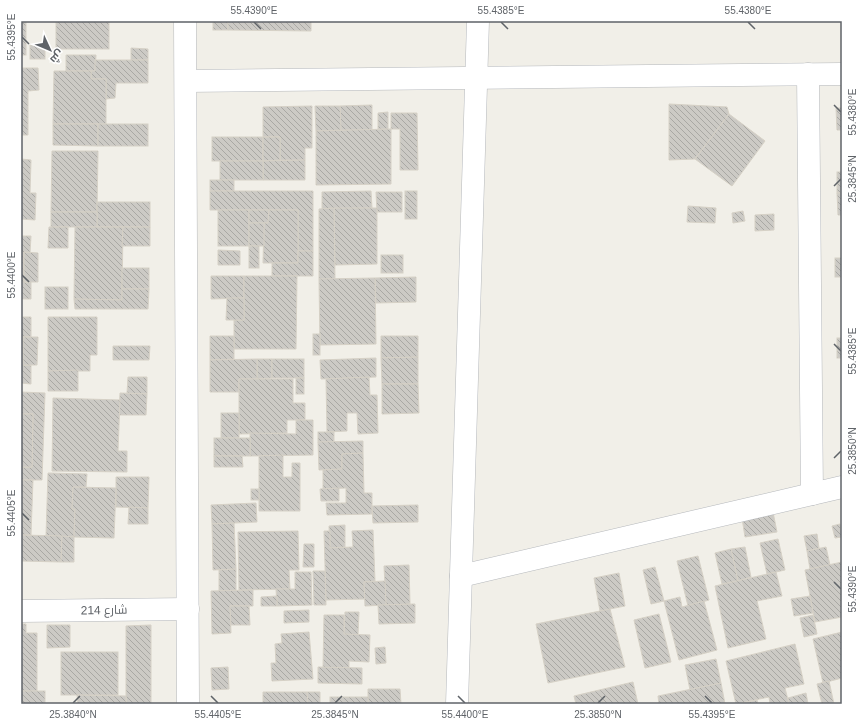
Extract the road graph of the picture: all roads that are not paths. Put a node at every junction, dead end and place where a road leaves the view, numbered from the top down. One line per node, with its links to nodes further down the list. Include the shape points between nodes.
1 (186, 21): 6 (street)
2 (478, 21): 5 (street)
3 (808, 74): 4 (street); 5 (street); 8 (street)
4 (842, 74)
5 (476, 78): 6 (street); 9 (street)
6 (186, 81): 10 (street)
7 (842, 487): 8 (street)
8 (812, 494): 9 (street)
9 (461, 576): 13 (street)
10 (188, 608): 11 (street, 214 شارع); 12 (street)
11 (21, 611)
12 (188, 704)
13 (457, 704)

